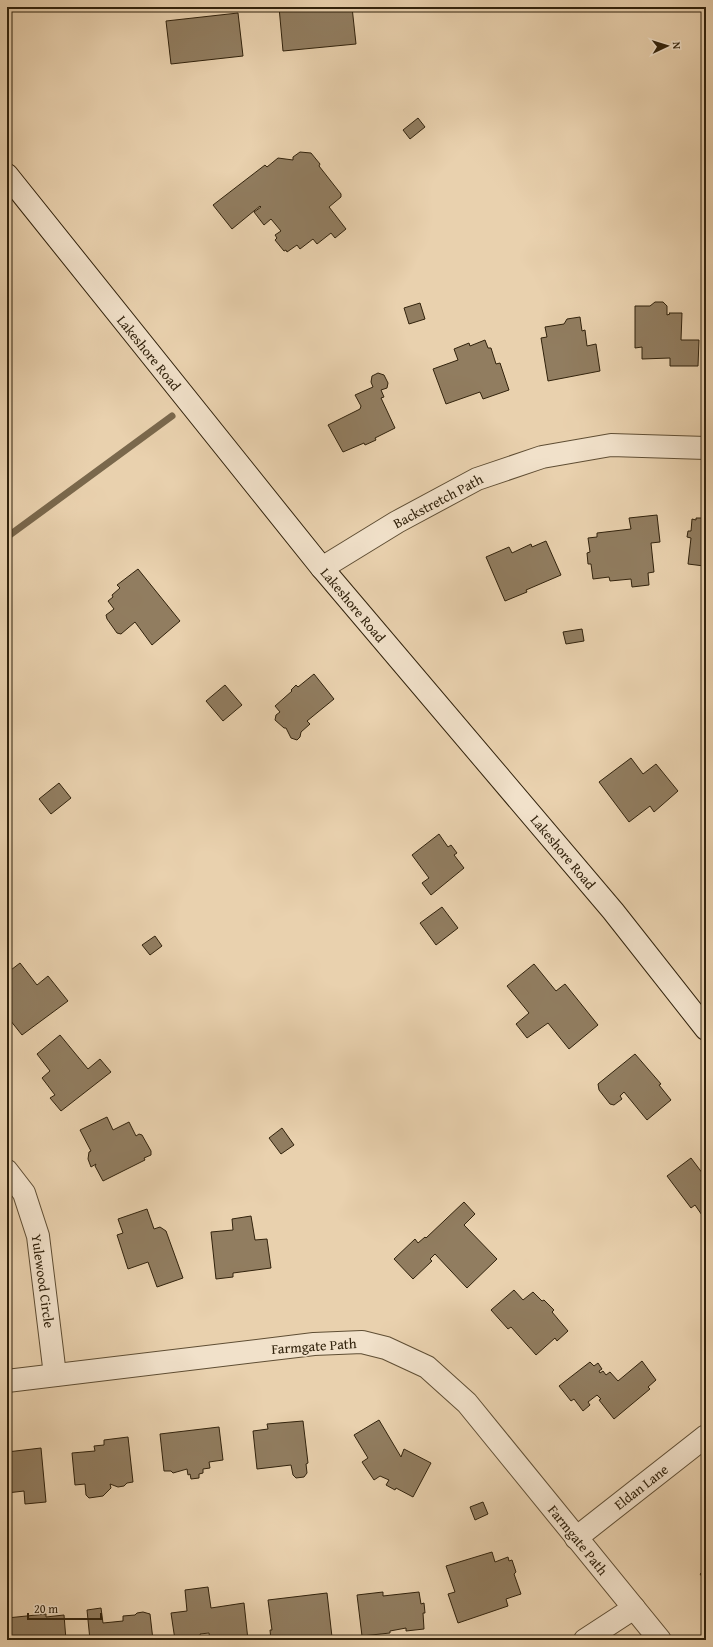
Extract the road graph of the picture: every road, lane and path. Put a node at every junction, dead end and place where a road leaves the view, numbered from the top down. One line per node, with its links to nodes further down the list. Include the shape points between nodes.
1 (7, 175): 3 (street, Lakeshore Road)
2 (706, 448): 3 (street, Backstretch Path, via 611,445 542,457 477,479 397,522)
3 (322, 568): 4 (street, Lakeshore Road, via 613,911)
4 (706, 1029)
5 (7, 1170): 6 (street, Yulewood Circle, via 24,1193 38,1236)
6 (55, 1375): 7 (street, Farmgate Path); 9 (street, Farmgate Path, via 314,1344 362,1342 386,1348 427,1367 466,1403)
7 (7, 1381)
8 (706, 1436): 9 (street, Eldan Lane)
9 (576, 1538): 10 (street, Farmgate Path)
10 (634, 1608): 11 (street); 12 (street, Farmgate Path)
11 (585, 1640)
12 (660, 1640)

